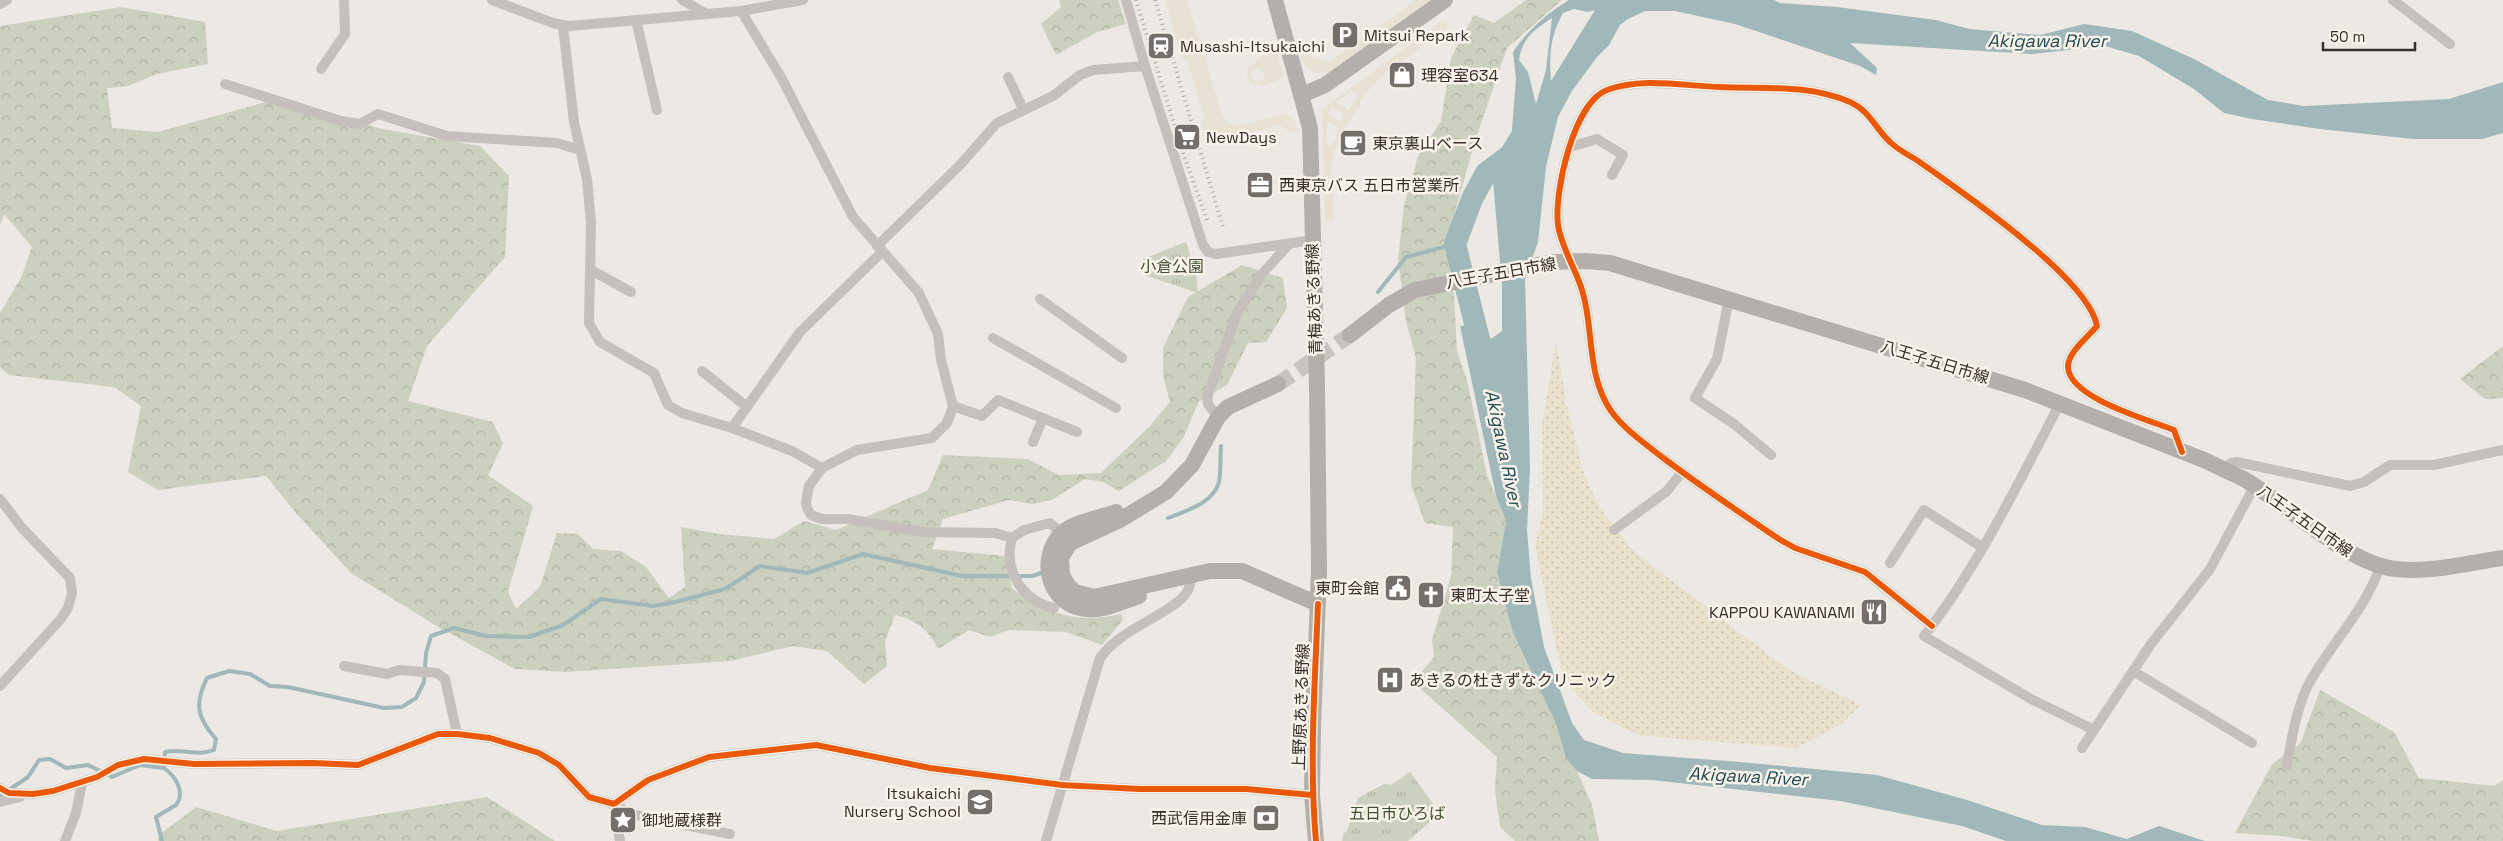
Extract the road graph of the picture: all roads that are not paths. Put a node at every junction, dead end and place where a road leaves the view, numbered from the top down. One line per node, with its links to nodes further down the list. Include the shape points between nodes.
1 (7, 0): 11 (street)
2 (344, 0): 18 (street, via 345,34)
3 (492, 0): 15 (street)
4 (682, 0): 13 (street)
5 (803, 0): 10 (street)
6 (1126, 0): 17 (street)
7 (1274, 0): 21 (main road, 青梅あきる野線)
8 (1445, 0): 21 (main road, via 1326,85)
9 (2393, 0): 16 (street)
10 (788, 2): 12 (street)
11 (0, 4)
12 (740, 11): 13 (street); 29 (street, via 781,77 853,217)
13 (705, 13): 14 (street)
14 (636, 20): 15 (street); 23 (street)
15 (562, 26): 25 (street)
16 (2450, 44)
17 (1145, 66): 22 (street, via 1093,70 1080,75 1052,96); 28 (street, via 1208,252 1216,254)
18 (321, 69)
19 (1008, 77): 22 (street)
20 (225, 84): 25 (street, via 341,121 360,124 378,114 447,136 556,143)
21 (1302, 95): 27 (main road, 青梅あきる野線, via 1310,128)
22 (1023, 109): 29 (street, via 997,123)
23 (657, 110)
24 (1570, 147): 26 (street, via 1597,140 1623,155); 30 (street, via 1558,215); 50 (street, via 1582,115 1596,97 1608,90 1644,84 1671,82 1714,87 1790,88 1857,105 1875,120 1891,144 2006,226 2042,256 2078,294 2092,311 2096,326 2070,360 2068,367 2073,380 2099,400 2174,430)
25 (580, 150): 31 (street, via 587,179 591,223)
26 (1612, 175)
27 (1312, 240): 28 (street); 65 (main road, 青梅あきる野線, via 1317,385)
28 (1290, 244): 44 (street, via 1261,275 1237,313 1207,398)
29 (880, 249): 41 (street, via 919,292 927,309 938,334); 42 (street, via 800,332)
30 (1570, 261): 34 (main road, 八王子五日市線, via 1623,266); 35 (main road, 八王子五日市線, via 1415,290); 54 (street, via 1581,288 1600,392 1617,418)
31 (590, 270): 32 (street); 46 (street, via 589,323 600,342 654,373 668,405 682,413)
32 (631, 292)
33 (1040, 299): 37 (street)
34 (1730, 299): 40 (main road, 八王子五日市線); 51 (street, via 1717,360 1695,398 1734,424)
35 (1350, 335)
36 (993, 338): 43 (street)
37 (1122, 358)
38 (702, 371): 42 (street)
39 (1278, 384): 44 (main road, via 1235,404)
40 (2060, 403): 50 (main road, 八王子五日市線); 60 (street)
41 (953, 406): 45 (street, via 982,416 998,400); 52 (street, via 947,423 932,438 857,450)
42 (747, 407): 46 (street)
43 (1116, 408)
44 (1218, 417): 59 (main road, via 1192,465 1172,487 1149,502 1078,525)
45 (1043, 418): 47 (street); 48 (street)
46 (732, 428): 52 (street, via 805,456)
47 (1077, 432)
48 (1033, 442)
49 (2503, 450): 53 (street, via 2434,465 2390,465 2364,482 2350,486 2237,462 2231,463)
50 (2182, 452): 53 (main road, 八王子五日市線)
51 (1771, 455)
52 (822, 468): 58 (street, via 806,495 807,508 815,518 862,520 923,532 994,533)
53 (2226, 470): 55 (main road, 八王子五日市線)
54 (1682, 472): 57 (street, via 1667,491); 67 (street, via 1794,548 1865,572)
55 (2255, 485): 63 (main road, 八王子五日市線, via 2352,554); 69 (street, via 2210,569)
56 (0, 499): 70 (street, via 22,528 70,578 72,592 68,608 60,620)
57 (1614, 530)
58 (1012, 538): 59 (street, via 1024,530 1050,523); 66 (street, via 1012,566 1017,582 1035,602)
59 (1066, 538): 64 (main road, via 1054,544 1049,556 1050,580 1066,602 1080,608 1106,607)
60 (1982, 547): 62 (street, via 1924,510); 67 (street)
61 (2503, 558): 63 (main road, 八王子五日市線, via 2411,570)
62 (1890, 563)
63 (2380, 566): 75 (street, via 2373,588 2310,681)
64 (1193, 576): 65 (main road, via 1226,570 1242,571); 77 (street, via 1183,598 1119,639 1100,658)
65 (1318, 604): 80 (main road, 上野原あきる野線)
66 (1054, 608)
67 (1932, 626): 71 (street, via 1924,636 2032,699)
68 (344, 666): 72 (street, via 387,674 399,670 437,673 445,679)
69 (2133, 671): 71 (street); 73 (street)
70 (0, 686)
71 (2094, 730): 74 (street)
72 (457, 734): 76 (street, via 438,734 358,765 194,764 144,759 118,765); 82 (street, via 490,738 540,753 559,765 588,797)
73 (2252, 743)
74 (2082, 748)
75 (2287, 764)
76 (82, 783): 79 (street); 84 (street, via 76,813)
77 (1062, 785): 80 (street, via 1246,789); 82 (street, via 930,768 816,745 709,757 648,780); 86 (street)
78 (0, 788): 79 (street, via 9,794)
79 (33, 794): 81 (street)
80 (1312, 796): 87 (main road, 上野原あきる野線)
81 (0, 802)
82 (614, 804): 83 (street, via 630,814); 85 (street)
83 (730, 834)
84 (65, 841)
85 (620, 841)
86 (1046, 841)
87 (1316, 841)

